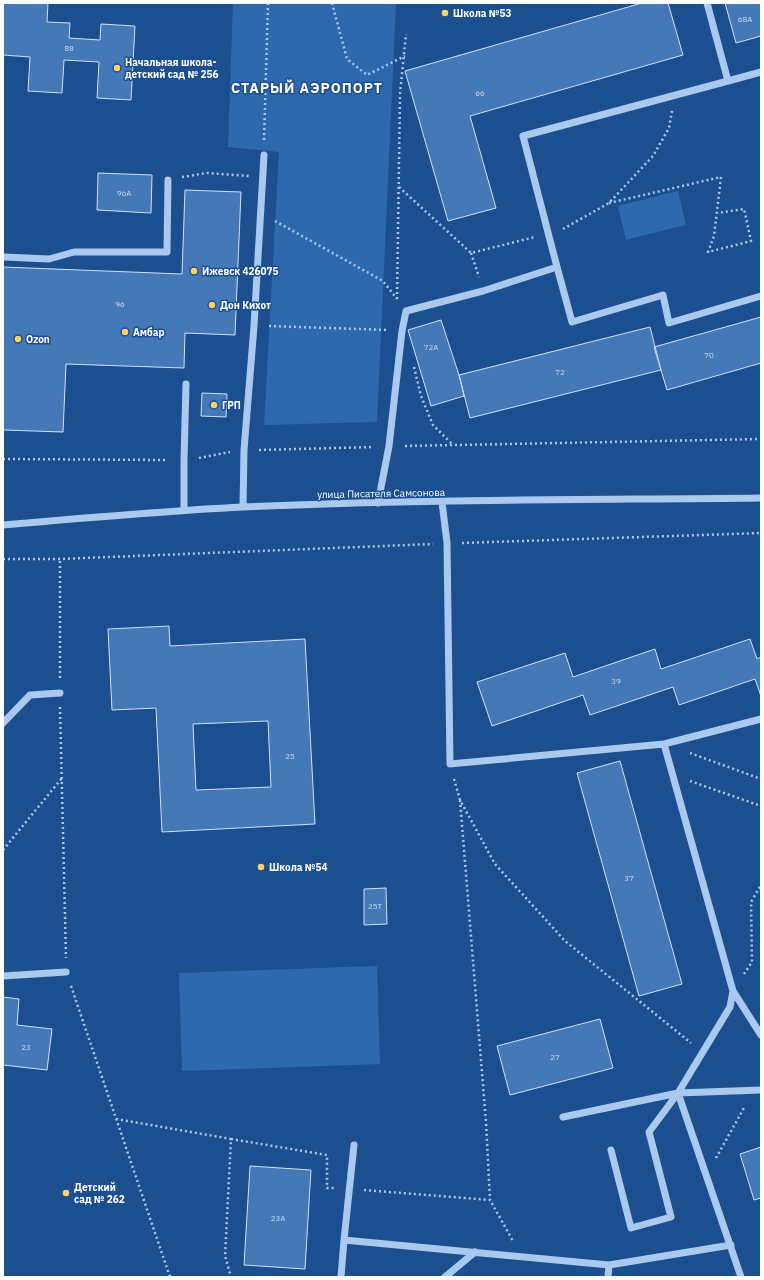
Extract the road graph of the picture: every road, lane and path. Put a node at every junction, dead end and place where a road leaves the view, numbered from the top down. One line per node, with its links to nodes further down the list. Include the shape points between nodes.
1 (268, 3): 9 (path)
2 (332, 3): 5 (path, via 347,59 367,75)
3 (707, 3): 7 (street)
4 (406, 34): 5 (path)
5 (405, 56): 12 (path, via 400,94)
6 (761, 72): 7 (street)
7 (728, 81): 8 (street)
8 (675, 96): 13 (path, via 669,128 653,156); 16 (street, via 523,136)
9 (264, 155): 10 (street)
10 (262, 177): 11 (path, via 207,174); 14 (street)
11 (168, 180): 18 (street, via 167,252 74,252 49,259)
12 (398, 187): 14 (path, via 397,299 383,281); 17 (path)
13 (609, 203): 15 (path, via 721,177); 16 (path)
14 (260, 212): 22 (street)
15 (717, 213): 15 (path, via 714,236 708,252 751,241 744,209)
16 (548, 236): 17 (path); 19 (street)
17 (471, 253): 20 (path)
18 (3, 257)
19 (557, 267): 20 (street); 21 (street, via 572,322 663,295 669,323)
20 (483, 291): 23 (street, via 406,311)
21 (761, 296)
22 (254, 326): 23 (path); 30 (street, via 244,450)
23 (402, 331): 29 (street, via 390,446)
24 (414, 366): 26 (path, via 421,396 433,425)
25 (186, 384): 31 (street)
26 (453, 445)
27 (761, 498): 28 (street, улица Писателя Самсонова)
28 (442, 502): 29 (street, улица Писателя Самсонова); 34 (street)
29 (378, 503): 30 (street, улица Писателя Самсонова)
30 (243, 507): 31 (street, улица Писателя Самсонова)
31 (184, 510): 32 (street, улица Писателя Самсонова)
32 (3, 525)
33 (761, 533): 34 (path)
34 (447, 543): 36 (path); 41 (street)
35 (3, 559): 36 (path)
36 (60, 559): 37 (path)
37 (60, 693): 39 (street, via 30,695); 43 (path)
38 (761, 720): 40 (street)
39 (3, 723)
40 (664, 744): 41 (street); 42 (street); 44 (path)
41 (450, 764): 45 (path)
42 (673, 775): 46 (path); 51 (street)
43 (62, 778): 47 (path); 49 (path)
44 (761, 779)
45 (460, 800): 53 (path, via 495,864 565,941); 64 (path)
46 (761, 806)
47 (3, 850)
48 (761, 885): 51 (path, via 751,902 752,962)
49 (66, 972): 50 (street); 58 (path)
50 (3, 976)
51 (733, 991): 52 (street); 53 (street, via 730,1007)
52 (761, 1035)
53 (702, 1052): 56 (street)
54 (761, 1090): 55 (street)
55 (753, 1091): 56 (street); 62 (path)
56 (678, 1092): 57 (street); 61 (street, via 649,1132 671,1217 631,1228); 62 (street)
57 (563, 1117)
58 (116, 1119): 59 (path); 70 (path)
59 (230, 1139): 63 (path, via 327,1156 327,1188); 71 (path, via 225,1256)
60 (354, 1145): 63 (street)
61 (611, 1150)
62 (707, 1176): 66 (street)
63 (350, 1188): 64 (path); 65 (street)
64 (490, 1200): 68 (path)
65 (344, 1240): 67 (street); 72 (street)
66 (731, 1245): 69 (street); 75 (street)
67 (475, 1252): 68 (street); 73 (street)
68 (522, 1257): 69 (street)
69 (609, 1265): 74 (street)
70 (170, 1277)
71 (231, 1277)
72 (341, 1277)
73 (445, 1277)
74 (608, 1277)
75 (742, 1277)

